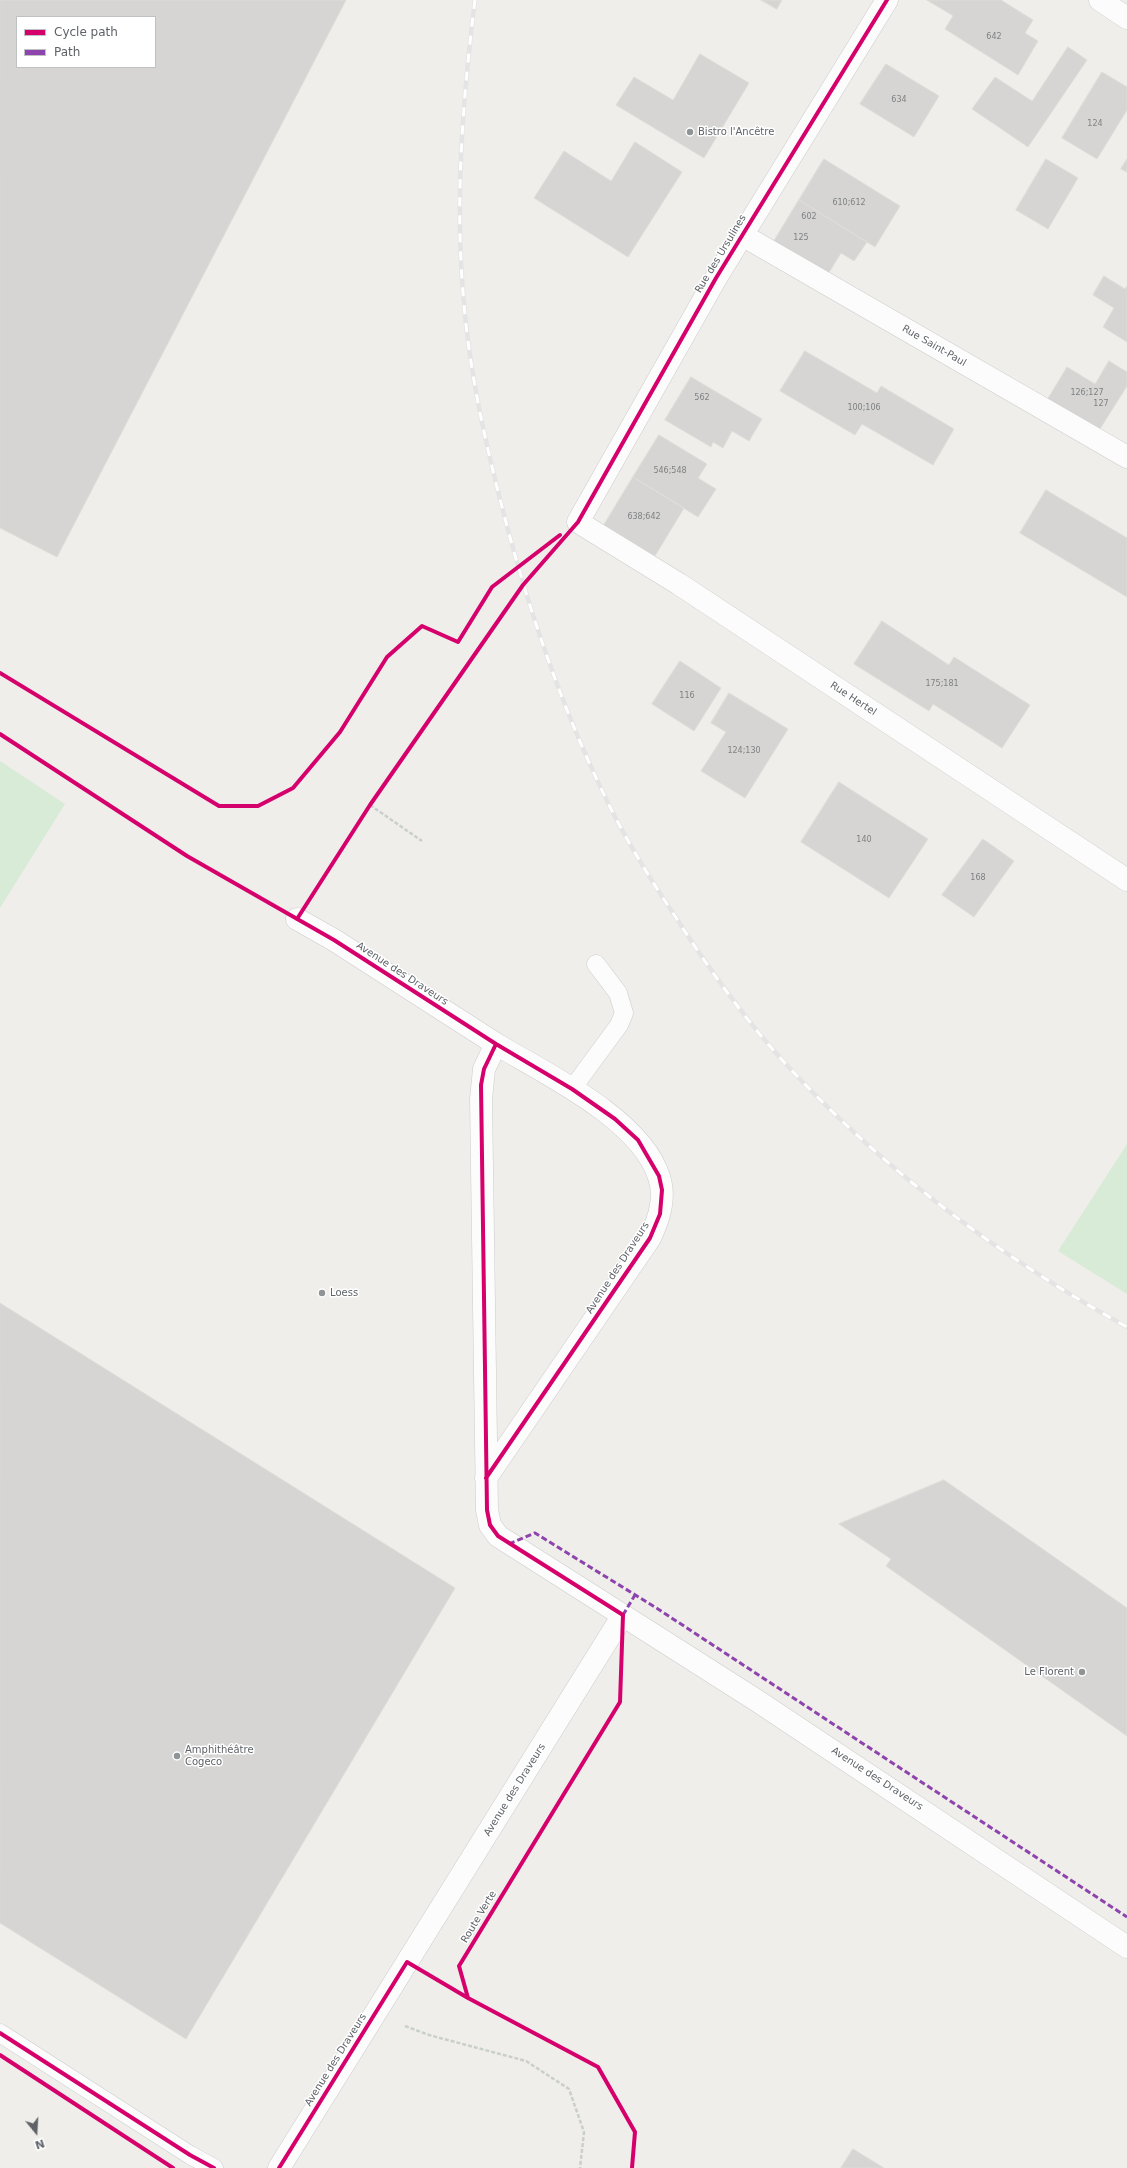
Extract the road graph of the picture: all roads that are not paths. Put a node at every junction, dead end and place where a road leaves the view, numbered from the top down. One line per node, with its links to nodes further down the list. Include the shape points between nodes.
1 (887, 0): 4 (street, Rue des Ursulines)
2 (1100, 0): 3 (street)
3 (1127, 18)
4 (742, 235): 5 (street, Rue Saint-Paul); 6 (street, Rue des Ursulines)
5 (1127, 457)
6 (578, 522): 7 (street, Rue Hertel, via 679,584)
7 (1127, 880)
8 (297, 919): 10 (street, Avenue des Draveurs)
9 (596, 964): 11 (lane, via 618,993 624,1013 619,1025)
10 (496, 1044): 11 (street, Avenue des Draveurs); 12 (street, Avenue des Draveurs, via 484,1069 481,1092)
11 (572, 1089): 12 (street, Avenue des Draveurs, via 623,1126 647,1152 659,1176 662,1190 660,1214 650,1238)
12 (486, 1478): 13 (street, Avenue des Draveurs, via 490,1525 498,1536)
13 (623, 1615): 14 (street, Avenue des Draveurs, via 902,1796); 17 (street, Avenue des Draveurs)
14 (1127, 1947)
15 (0, 2033): 16 (lane)
16 (214, 2168)
17 (279, 2168)

